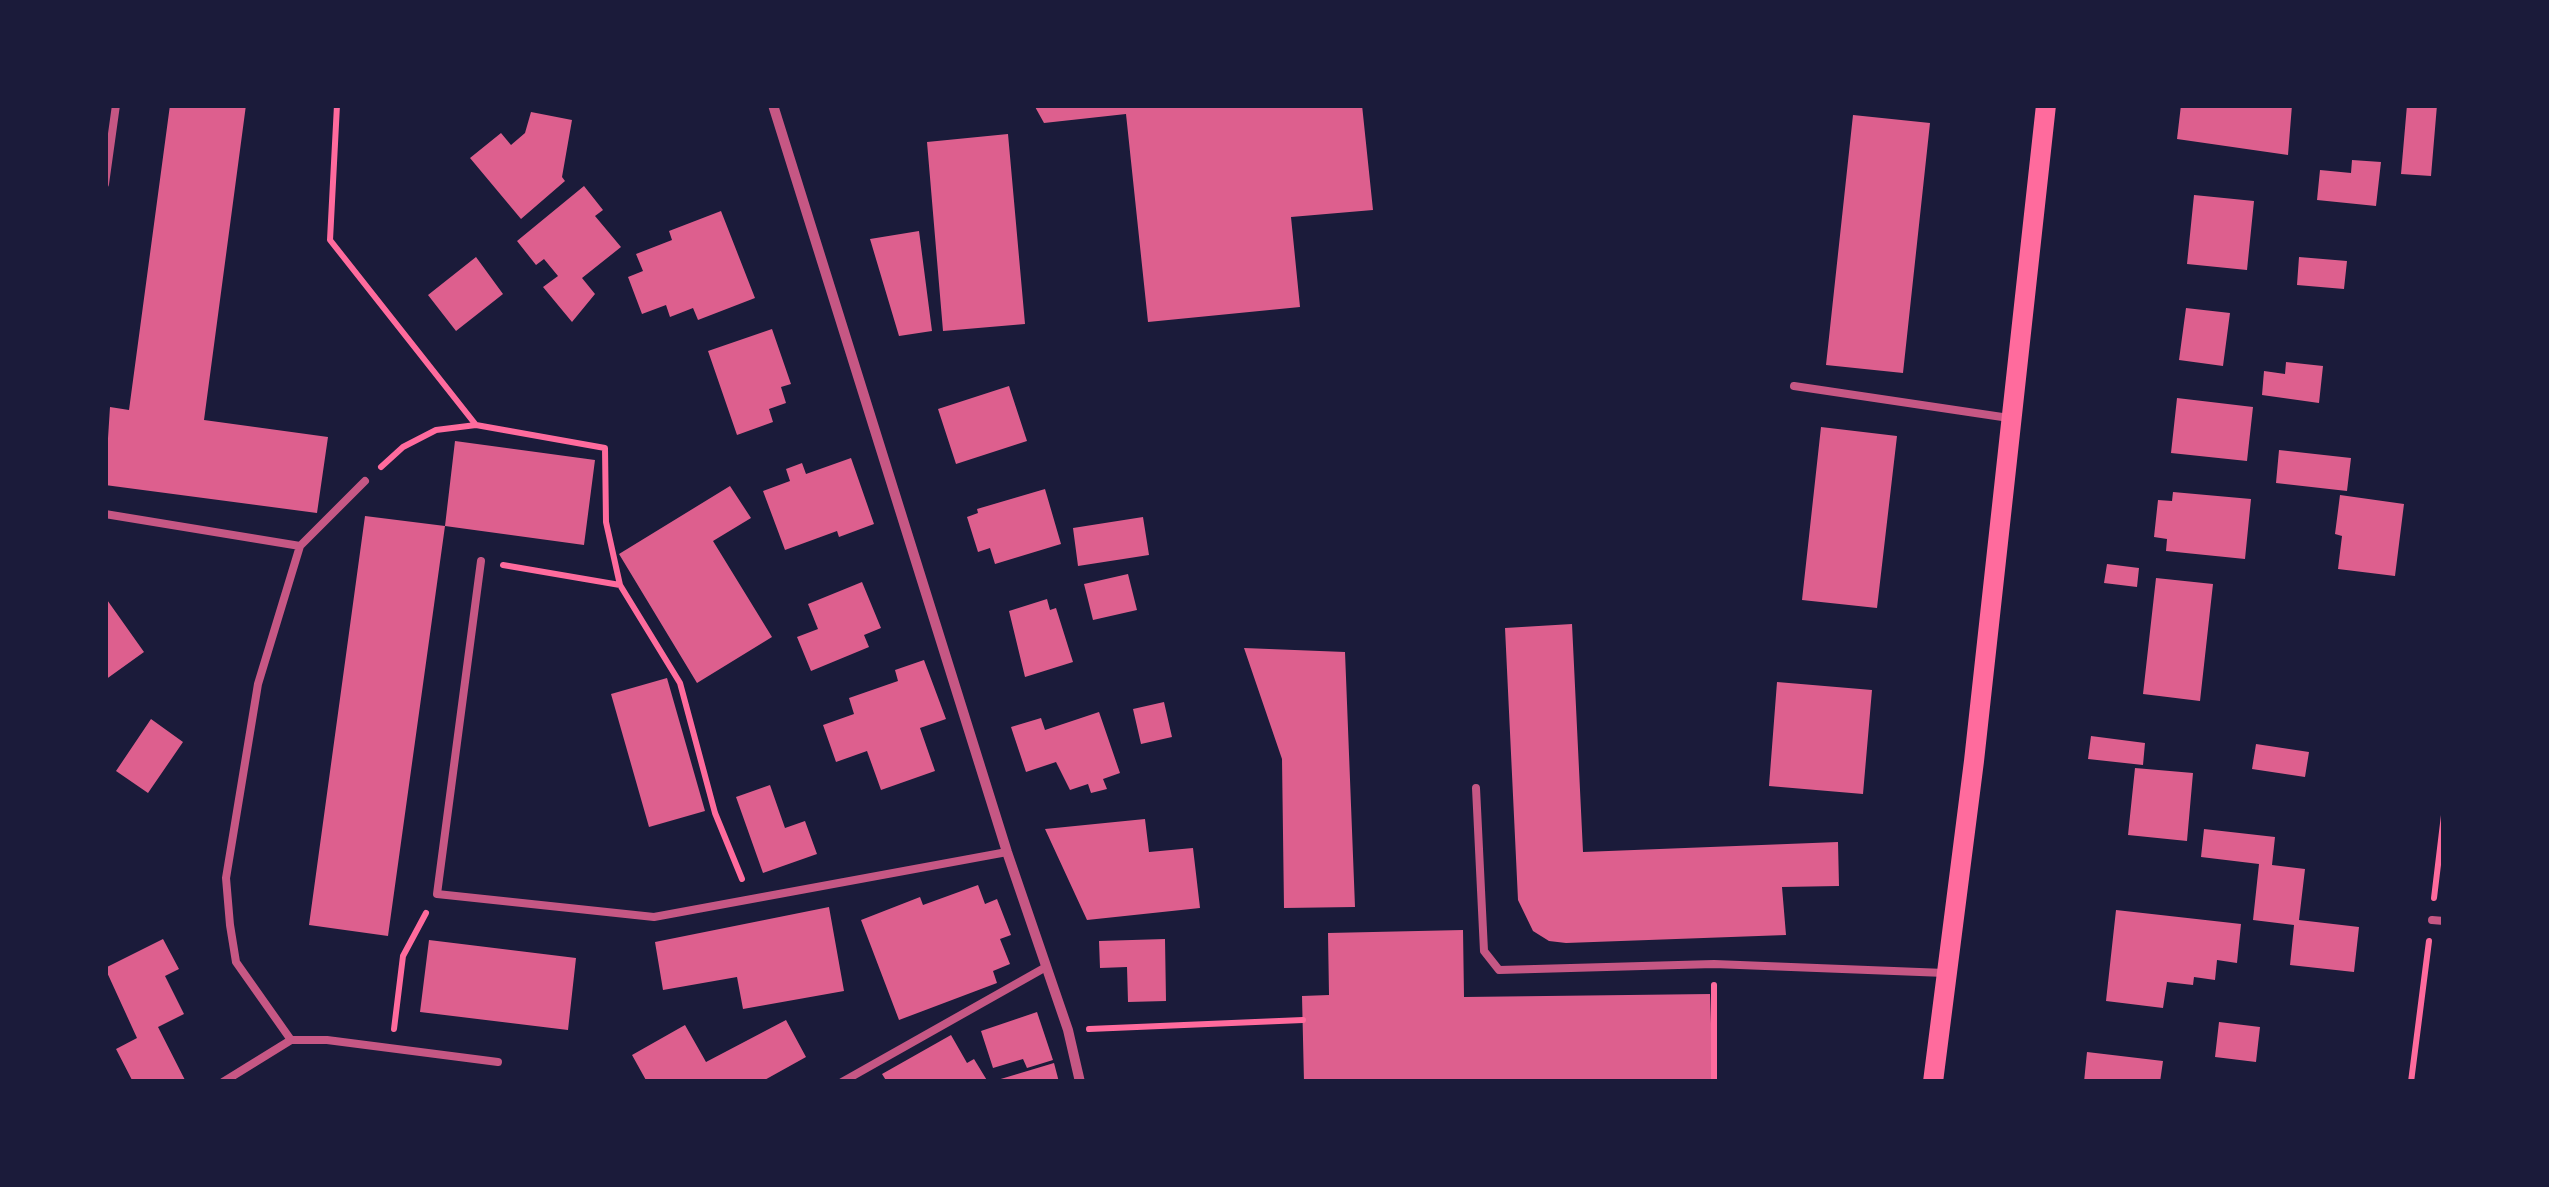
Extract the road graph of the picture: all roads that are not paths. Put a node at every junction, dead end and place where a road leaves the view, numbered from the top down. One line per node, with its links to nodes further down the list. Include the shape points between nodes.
1 (116, 105): 4 (lane)
2 (773, 105): 13 (street)
3 (2046, 105): 7 (main road)
4 (106, 175): 5 (lane)
5 (105, 184)
6 (1794, 386): 7 (lane)
7 (2013, 419): 17 (main road)
8 (365, 481): 10 (lane)
9 (105, 514): 10 (lane)
10 (300, 546): 18 (lane, via 258,684 226,878 236,962)
11 (482, 562): 13 (lane, via 437,894 654,917)
12 (1476, 788): 17 (lane, via 1484,952 1492,965 1508,971 1714,964)
13 (1007, 852): 16 (street)
14 (2432, 920): 15 (lane)
15 (2444, 921)
16 (1046, 966): 21 (lane); 22 (street)
17 (1945, 973): 23 (main road)
18 (291, 1040): 19 (lane); 20 (lane)
19 (498, 1062)
20 (223, 1082)
21 (842, 1082)
22 (1080, 1082)
23 (1933, 1082)

